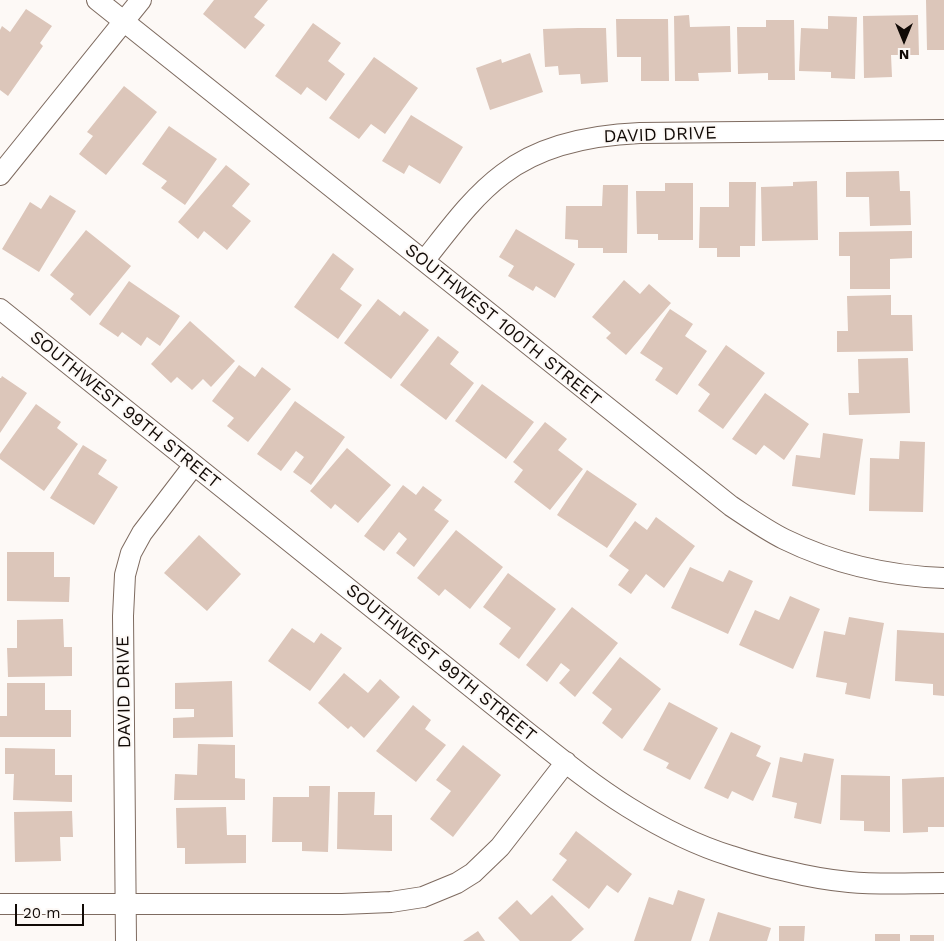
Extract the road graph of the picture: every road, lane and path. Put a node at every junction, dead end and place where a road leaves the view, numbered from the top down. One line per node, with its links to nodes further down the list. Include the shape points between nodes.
1 (96, 0): 3 (street, SOUTHWEST 100TH STREET)
2 (141, 0): 3 (street)
3 (123, 22): 5 (street); 6 (street, SOUTHWEST 100TH STREET)
4 (944, 130): 6 (street, DAVID DRIVE, via 640,133 583,139 543,151 504,173 490,184)
5 (0, 175)
6 (424, 261): 9 (street, SOUTHWEST 100TH STREET, via 756,523 805,548 851,564 894,574)
7 (0, 309): 8 (street, SOUTHWEST 99TH STREET)
8 (194, 465): 10 (street, SOUTHWEST 99TH STREET); 13 (street, DAVID DRIVE, via 142,533 131,553 125,575)
9 (944, 578)
10 (566, 762): 11 (street, SOUTHWEST 99TH STREET, via 627,807 698,844 730,856 797,874 849,882); 13 (street, via 500,846 473,873 423,897 392,902)
11 (944, 883)
12 (0, 904): 13 (street)
13 (126, 904): 14 (street, DAVID DRIVE)
14 (126, 941)

